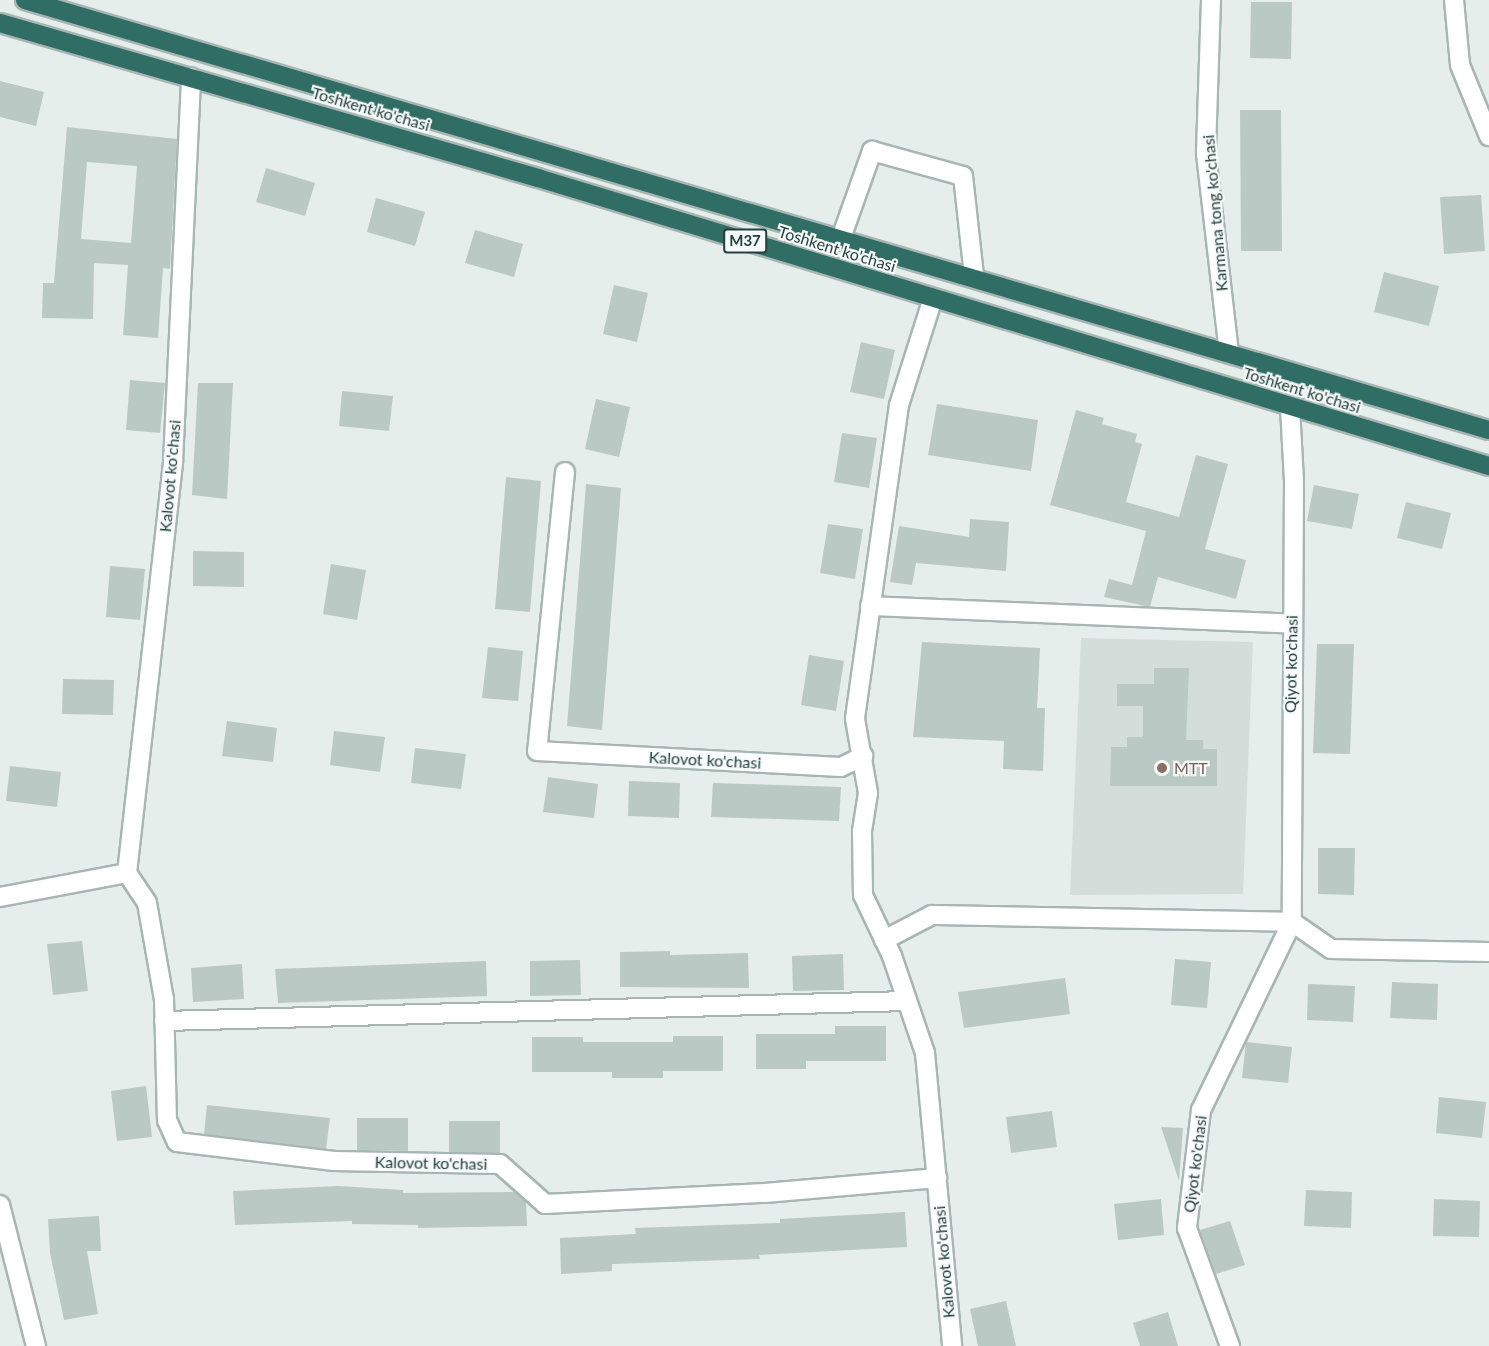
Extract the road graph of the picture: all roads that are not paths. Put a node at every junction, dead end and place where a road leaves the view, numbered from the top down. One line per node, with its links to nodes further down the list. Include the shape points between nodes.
1 (1211, 0): 10 (street, Karmana tong ko'chasi, via 1206,154)
2 (1454, 0): 6 (street, via 1460,65)
3 (28, 1): 7 (highway, Toshkent ko'chasi / M37)
4 (0, 23): 5 (highway, Toshkent ko'chasi / M37)
5 (191, 77): 9 (highway, Toshkent ko'chasi / M37); 18 (street, Kalovot ko'chasi, via 173,462)
6 (1489, 136)
7 (840, 241): 8 (highway, Toshkent ko'chasi / M37); 8 (street, via 872,151 963,176)
8 (974, 276): 10 (highway, Toshkent ko'chasi / M37)
9 (933, 298): 11 (highway, Toshkent ko'chasi / M37); 15 (street, Kalovot ko'chasi, via 899,405)
10 (1229, 354): 12 (highway, Toshkent ko'chasi / M37)
11 (1290, 407): 13 (highway, Toshkent ko'chasi / M37); 16 (street, Qiyot ko'chasi, via 1294,482)
12 (1489, 430)
13 (1489, 466)
14 (565, 472): 17 (street, Kalovot ko'chasi, via 537,751 841,767)
15 (870, 606): 16 (street); 17 (street, Kalovot ko'chasi, via 855,719)
16 (1292, 624): 20 (street, Qiyot ko'chasi)
17 (864, 756): 21 (street, Kalovot ko'chasi, via 868,793 862,832 864,895)
18 (127, 873): 19 (street); 24 (street, Kalovot ko'chasi, via 147,903)
19 (0, 897)
20 (1292, 922): 21 (street, via 932,915); 22 (street, via 1331,949); 29 (street, Qiyot ko'chasi, via 1201,1110 1187,1228)
21 (884, 940): 23 (street, Kalovot ko'chasi)
22 (1489, 952)
23 (907, 1000): 24 (street); 25 (street, Kalovot ko'chasi, via 925,1053)
24 (164, 1022): 25 (street, Kalovot ko'chasi, via 167,1120 177,1142 334,1161 500,1164 545,1204 765,1193)
25 (937, 1178): 28 (street, Kalovot ko'chasi)
26 (0, 1205): 27 (street)
27 (36, 1346)
28 (952, 1346)
29 (1230, 1346)

